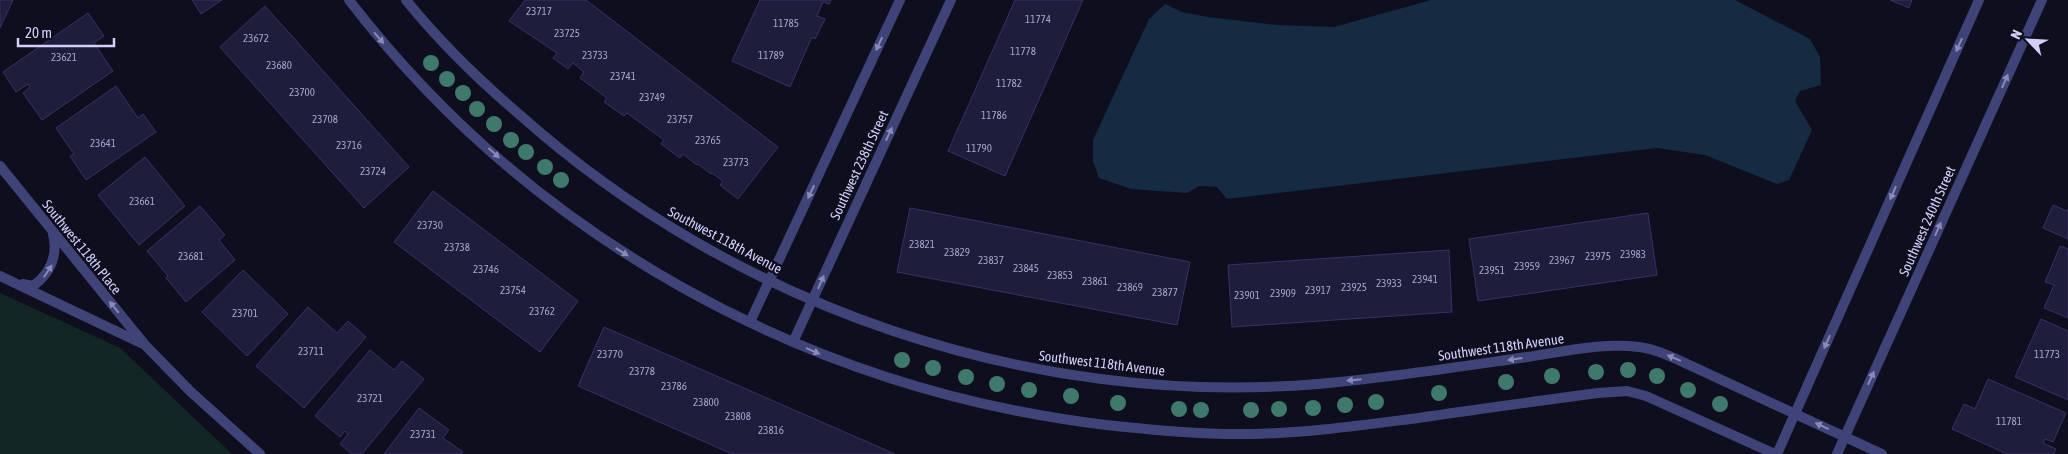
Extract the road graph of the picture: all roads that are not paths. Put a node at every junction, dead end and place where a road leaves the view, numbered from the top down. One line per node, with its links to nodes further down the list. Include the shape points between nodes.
1 (349, 0): 13 (street, one-way to 13, via 433,98 516,173 602,239 700,298)
2 (406, 0): 10 (street, Southwest 118th Avenue, via 480,80 579,166 671,228)
3 (900, 0): 10 (street, one-way to 10)
4 (951, 0): 12 (street, Southwest 238th Street, one-way to 4)
5 (1979, 0): 16 (street, one-way to 16)
6 (2042, 0): 17 (street, Southwest 240th Street, one-way to 6)
7 (0, 166): 8 (street, Southwest 118th Place)
8 (52, 232): 11 (street, one-way to 8, via 33,286 44,278 52,265 55,243); 15 (street, Southwest 118th Place, one-way to 8)
9 (0, 276): 11 (street, Southwest 118th Place)
10 (770, 280): 12 (street, Southwest 118th Avenue); 13 (street)
11 (12, 282): 15 (street, Southwest 118th Place)
12 (812, 300): 14 (street, Southwest 238th Street); 16 (street, Southwest 118th Avenue, one-way to 12, via 1658,351 1638,346 1594,348 1317,384 1264,387 1177,385 1065,374 1012,364 905,334)
13 (750, 322): 14 (street)
14 (793, 342): 19 (street, one-way to 19, via 849,365 1000,408 1138,428 1264,434 1351,427 1627,391 1656,400)
15 (144, 345): 18 (street, Southwest 118th Place)
16 (1795, 414): 17 (street, Southwest 118th Avenue, one-way to 16); 19 (street)
17 (1845, 437): 20 (street, Southwest 240th Street); 21 (street, Southwest 118th Avenue)
18 (260, 454)
19 (1776, 454)
20 (1837, 454)
21 (1882, 454)

